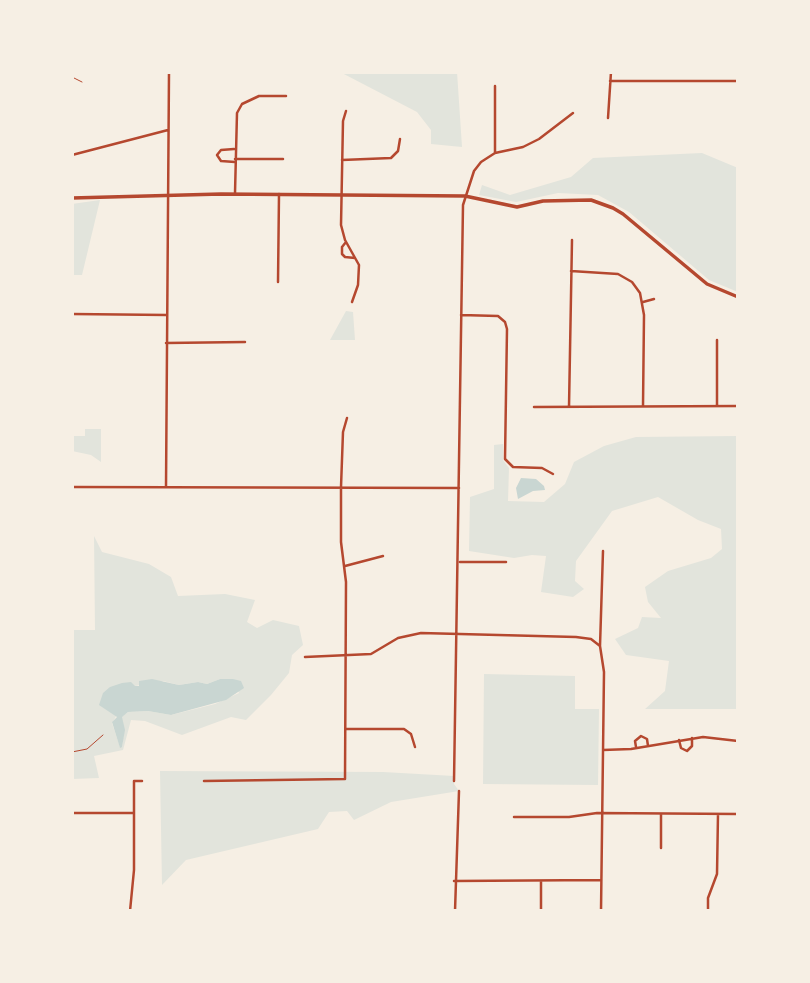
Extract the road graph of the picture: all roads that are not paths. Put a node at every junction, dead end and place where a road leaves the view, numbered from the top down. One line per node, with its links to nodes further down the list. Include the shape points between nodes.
1 (169, 72): 10 (street)
2 (611, 72): 3 (street)
3 (610, 81): 4 (street); 9 (street)
4 (738, 82)
5 (495, 86): 13 (street)
6 (286, 96): 12 (street, via 259,96 242,104 235,121)
7 (346, 111): 16 (street)
8 (573, 113): 13 (street, via 539,139)
9 (608, 118)
10 (168, 130): 14 (street); 18 (street)
11 (400, 139): 16 (street, via 398,152 391,158)
12 (235, 149): 17 (street); 17 (street, via 217,155 221,161)
13 (495, 153): 22 (street, via 477,167)
14 (72, 155)
15 (283, 159): 17 (street)
16 (342, 160): 21 (street)
17 (235, 161): 19 (street)
18 (169, 194): 19 (street); 23 (street); 34 (street)
19 (235, 194): 20 (street)
20 (279, 194): 21 (street); 28 (street)
21 (341, 194): 22 (street); 25 (street)
22 (465, 196): 29 (street, via 517,207 581,199 603,203 623,214 707,284); 35 (street)
23 (72, 198)
24 (572, 240): 27 (street)
25 (346, 242): 26 (street); 26 (street, via 342,254)
26 (355, 258): 31 (street, via 359,278)
27 (571, 271): 32 (street, via 614,273 635,285); 43 (street)
28 (278, 282)
29 (738, 297)
30 (654, 299): 32 (street)
31 (352, 302)
32 (643, 302): 39 (street)
33 (72, 314): 34 (street)
34 (167, 315): 38 (street)
35 (461, 315): 45 (street, via 498,316 507,329 508,464); 49 (street)
36 (717, 340): 40 (street)
37 (245, 342): 38 (street)
38 (166, 343): 46 (street)
39 (643, 406): 40 (street); 43 (street)
40 (717, 406): 41 (street)
41 (738, 406)
42 (534, 407): 43 (street)
43 (569, 407)
44 (347, 418): 47 (street)
45 (553, 474)
46 (166, 486): 47 (street); 48 (street)
47 (341, 487): 49 (street); 54 (street)
48 (72, 488)
49 (459, 488): 52 (street)
50 (603, 551): 56 (street)
51 (383, 556): 54 (street)
52 (458, 562): 53 (street); 55 (street)
53 (506, 562)
54 (345, 566): 57 (street)
55 (457, 633): 56 (street, via 576,636); 57 (street, via 406,635 372,654); 69 (street)
56 (600, 646): 66 (street, via 604,663)
57 (346, 656): 58 (street); 59 (street)
58 (304, 657)
59 (346, 729): 64 (street, via 404,729); 68 (street, via 345,779)
60 (692, 738): 61 (street); 61 (street, via 687,751); 62 (street)
61 (679, 740): 63 (street)
62 (738, 741)
63 (648, 746): 65 (street); 65 (street, via 647,739 640,736)
64 (415, 747)
65 (636, 748): 66 (street)
66 (603, 750): 73 (street)
67 (142, 781): 72 (street, via 134,781)
68 (204, 781)
69 (454, 781)
70 (459, 791): 80 (street)
71 (72, 813): 72 (street)
72 (133, 813): 82 (street)
73 (602, 813): 74 (street); 77 (street); 79 (street)
74 (661, 814): 75 (street); 78 (street)
75 (718, 814): 76 (street); 86 (street, via 717,874)
76 (738, 814)
77 (514, 817)
78 (662, 848)
79 (601, 880): 81 (street); 85 (street)
80 (454, 881): 81 (street); 83 (street)
81 (541, 881): 84 (street)
82 (130, 911)
83 (455, 911)
84 (541, 911)
85 (601, 911)
86 (708, 911)

